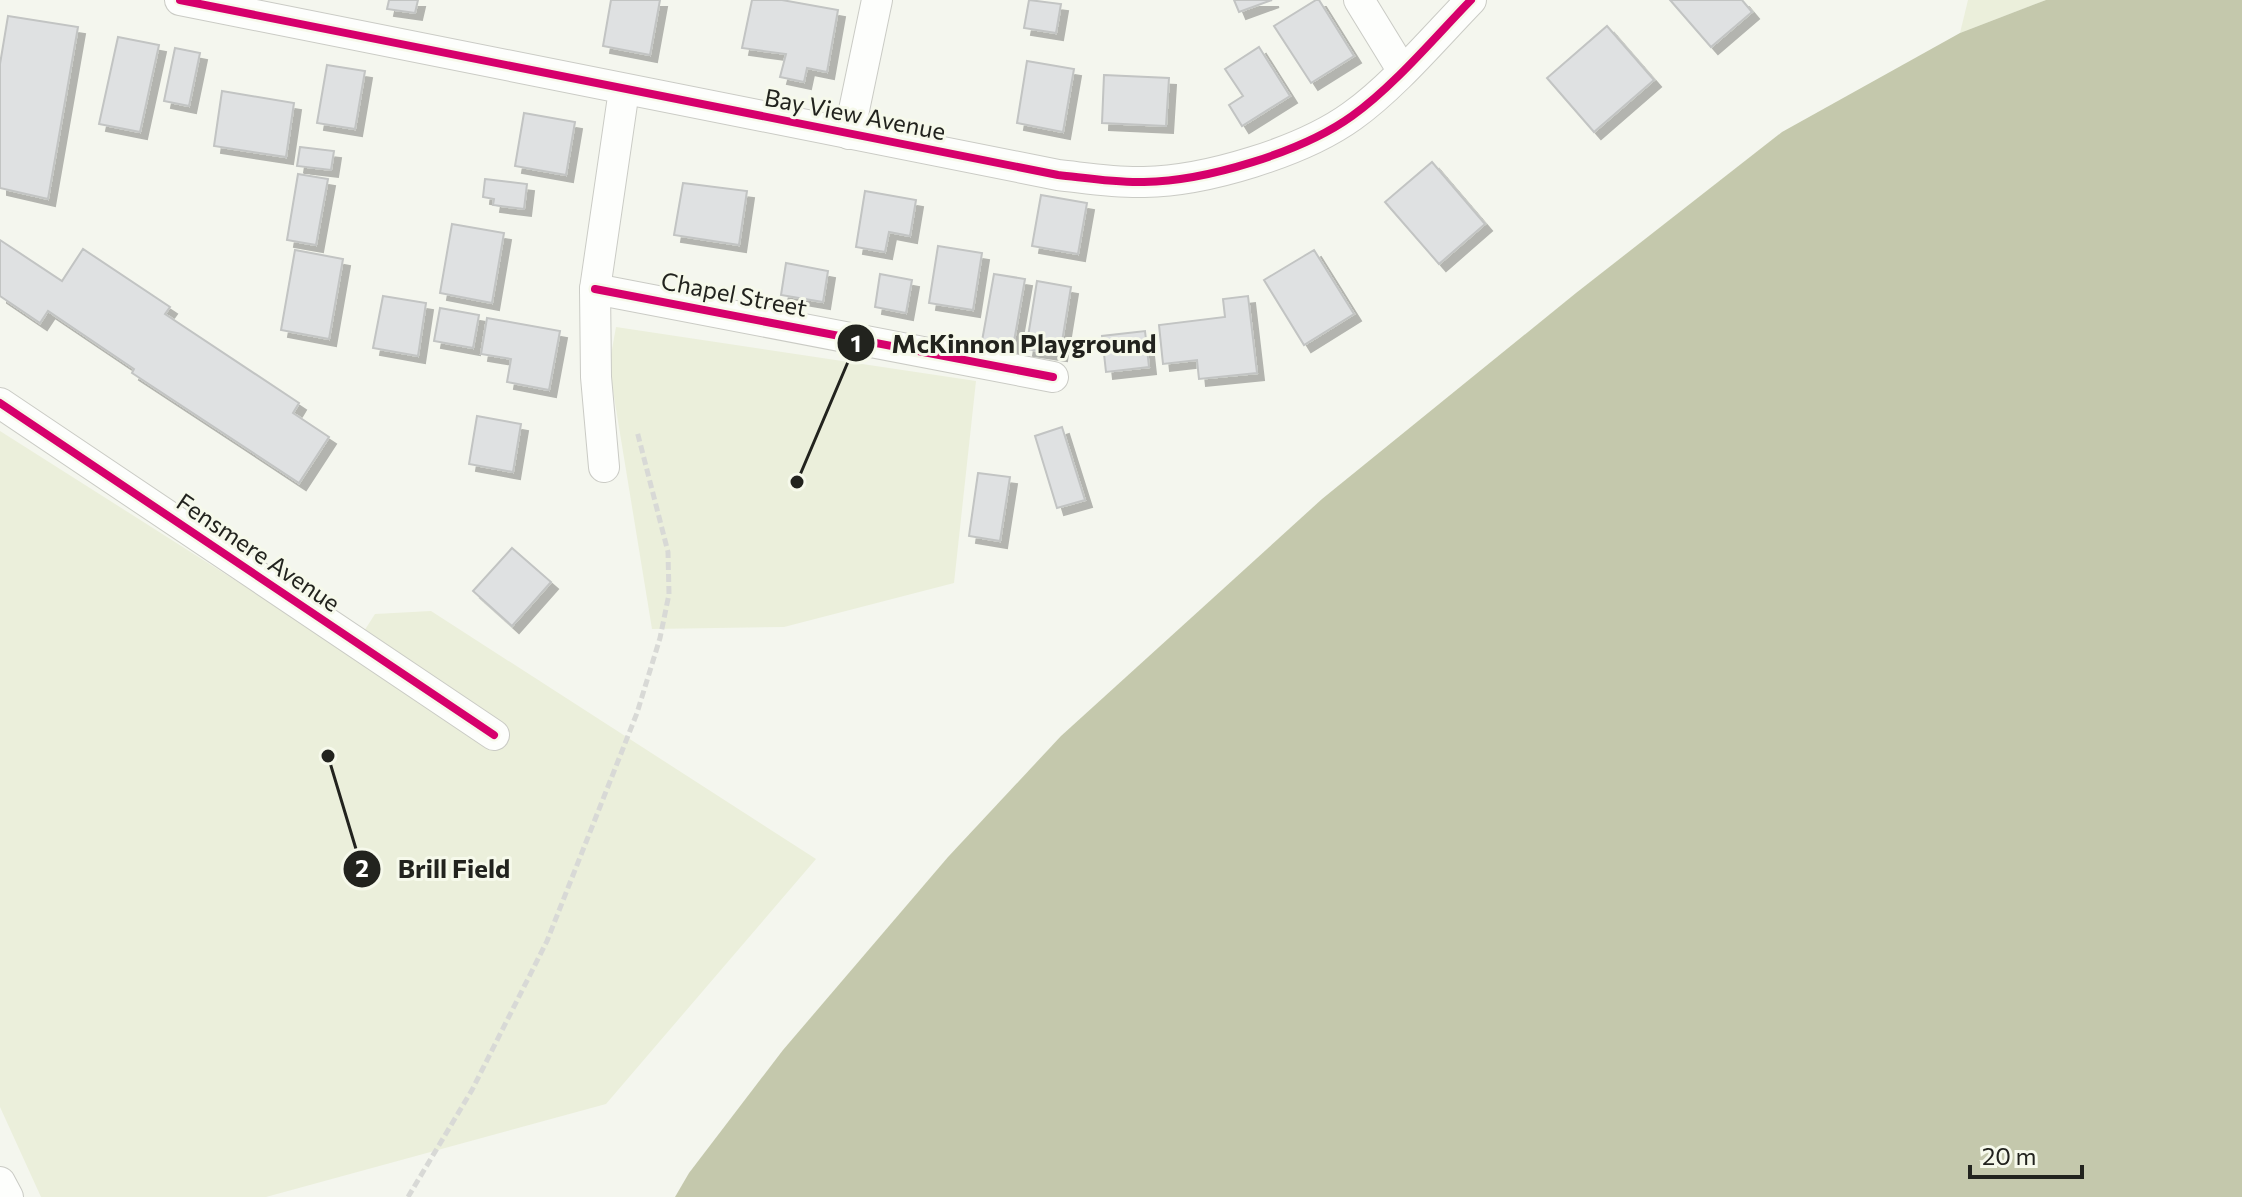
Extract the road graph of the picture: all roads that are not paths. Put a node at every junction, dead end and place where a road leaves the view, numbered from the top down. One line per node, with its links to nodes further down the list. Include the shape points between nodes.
1 (180, 0): 6 (street, Bay View Avenue)
2 (877, 0): 7 (street)
3 (1359, 0): 5 (street)
4 (1471, 0): 5 (street, Bay View Avenue)
5 (1402, 70): 7 (street, Bay View Avenue, via 1352,116 1282,153 1158,181 1058,175)
6 (624, 90): 7 (street, Bay View Avenue); 8 (street)
7 (849, 134)
8 (595, 289): 9 (street, Chapel Street); 11 (street)
9 (1053, 377)
10 (0, 403): 12 (street, Fensmere Avenue)
11 (604, 467)
12 (494, 735)
13 (0, 1182): 14 (street)
14 (8, 1197)

